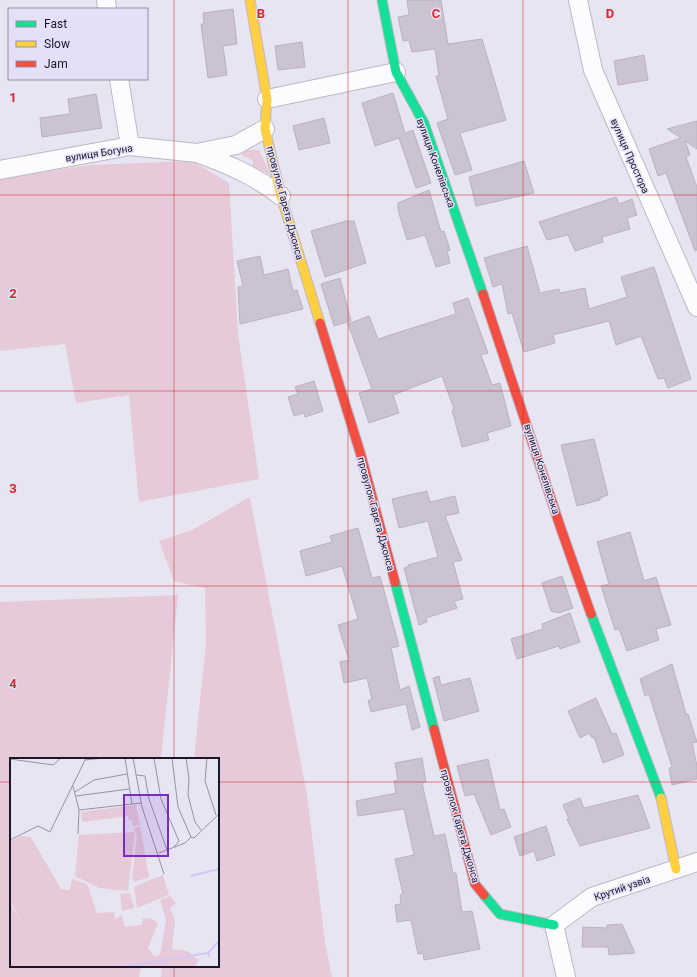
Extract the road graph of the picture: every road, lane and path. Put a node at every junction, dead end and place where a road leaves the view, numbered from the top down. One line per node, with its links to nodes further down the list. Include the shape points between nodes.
1 (250, 0): 6 (street, провулок Гарета Джонса)
2 (382, 0): 4 (street, вулиця Конелівська)
3 (578, 0): 12 (street, вулиця Простора, via 593,70)
4 (396, 72): 6 (street); 14 (street, вулиця Конелівська, via 424,123 598,635 664,805)
5 (119, 80): 8 (street)
6 (267, 99): 7 (street, провулок Гарета Джонса)
7 (265, 129): 9 (street, вулиця Богуна, via 236,145); 11 (street, провулок Гарета Джонса)
8 (130, 146): 9 (street, вулиця Богуна); 10 (street, вулиця Богуна)
9 (197, 152): 11 (street, via 263,181)
10 (0, 170)
11 (281, 196): 15 (street, провулок Гарета Джонса, via 360,452 475,884 500,914)
12 (697, 307)
13 (697, 862): 14 (street, Крутий узвіз)
14 (676, 869): 15 (street, Крутий узвіз, via 592,897)
15 (554, 925): 16 (street)
16 (566, 977)

